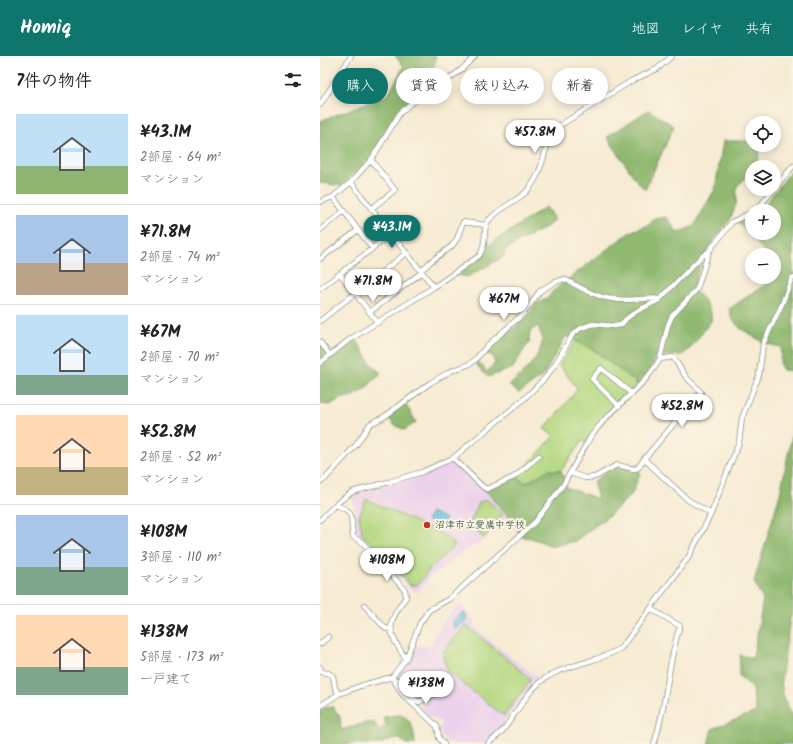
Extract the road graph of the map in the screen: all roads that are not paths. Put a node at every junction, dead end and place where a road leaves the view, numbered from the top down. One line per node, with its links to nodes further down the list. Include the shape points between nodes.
1 (351, 56): 4 (street)
2 (475, 56): 5 (street, via 449,79 400,113)
3 (672, 56): 14 (street, via 657,69 633,80 554,129 532,184)
4 (320, 105)
5 (371, 160): 7 (street); 11 (street, via 395,190)
6 (793, 166): 10 (street)
7 (351, 182): 8 (street); 11 (street)
8 (333, 197): 9 (street); 12 (street)
9 (321, 200)
10 (762, 204)
11 (371, 209): 17 (street)
12 (344, 212): 15 (street); 16 (street)
13 (745, 215): 19 (street, via 732,222)
14 (486, 225): 22 (street, via 463,222 452,246 430,262); 25 (street, via 484,250 479,256)
15 (320, 230)
16 (358, 230): 18 (street); 21 (street)
17 (391, 234): 18 (street); 20 (street)
18 (372, 248): 23 (street)
19 (709, 251): 28 (street); 34 (street, via 697,289 672,316)
20 (406, 253): 22 (street); 27 (street)
21 (320, 259)
22 (422, 272): 25 (street); 29 (street)
23 (340, 274): 26 (street); 27 (street)
24 (793, 278): 44 (street, via 763,344 759,375 742,418 739,442)
25 (434, 287): 31 (street)
26 (320, 289)
27 (355, 294): 29 (street); 30 (street)
28 (660, 299): 39 (street, via 637,311 621,325 592,324 573,334 545,378); 42 (street, via 613,300 583,290 564,279 553,283 540,291 524,313 470,364 430,383 384,417 370,424 356,445)
29 (370, 312): 31 (street)
30 (320, 321)
31 (378, 323): 33 (street)
32 (320, 342): 33 (street)
33 (330, 355): 35 (street)
34 (660, 359): 36 (street); 40 (street, via 673,357 686,377 701,392)
35 (320, 363)
36 (632, 394): 37 (street); 37 (street, via 601,368 592,379)
37 (618, 406): 41 (street, via 591,436)
38 (539, 456): 39 (street, via 514,477 487,489)
39 (453, 458): 43 (street, via 422,472 356,490)
40 (644, 459): 41 (street, via 638,468 617,466 595,477 585,478); 44 (street, via 688,500)
41 (570, 473): 51 (street, via 535,522 450,599 429,610 420,623)
42 (320, 482)
43 (335, 505): 45 (street); 48 (street, via 350,512 353,537 362,542 405,590 406,597 396,610)
44 (711, 514): 47 (street, via 688,558)
45 (320, 520)
46 (364, 606): 48 (street, via 386,629)
47 (651, 609): 59 (street, via 621,648 612,654 564,669 538,683); 60 (street, via 680,626)
48 (390, 628): 51 (street)
49 (328, 637): 50 (street)
50 (320, 644)
51 (406, 659): 54 (street)
52 (320, 667): 53 (street)
53 (321, 673): 56 (street, via 333,676)
54 (393, 679): 55 (street, via 419,702); 56 (street, via 360,686); 58 (street, via 402,694 437,726 439,738)
55 (437, 693)
56 (339, 694): 57 (street)
57 (320, 706)
58 (444, 744)
59 (488, 744)
60 (654, 744)

